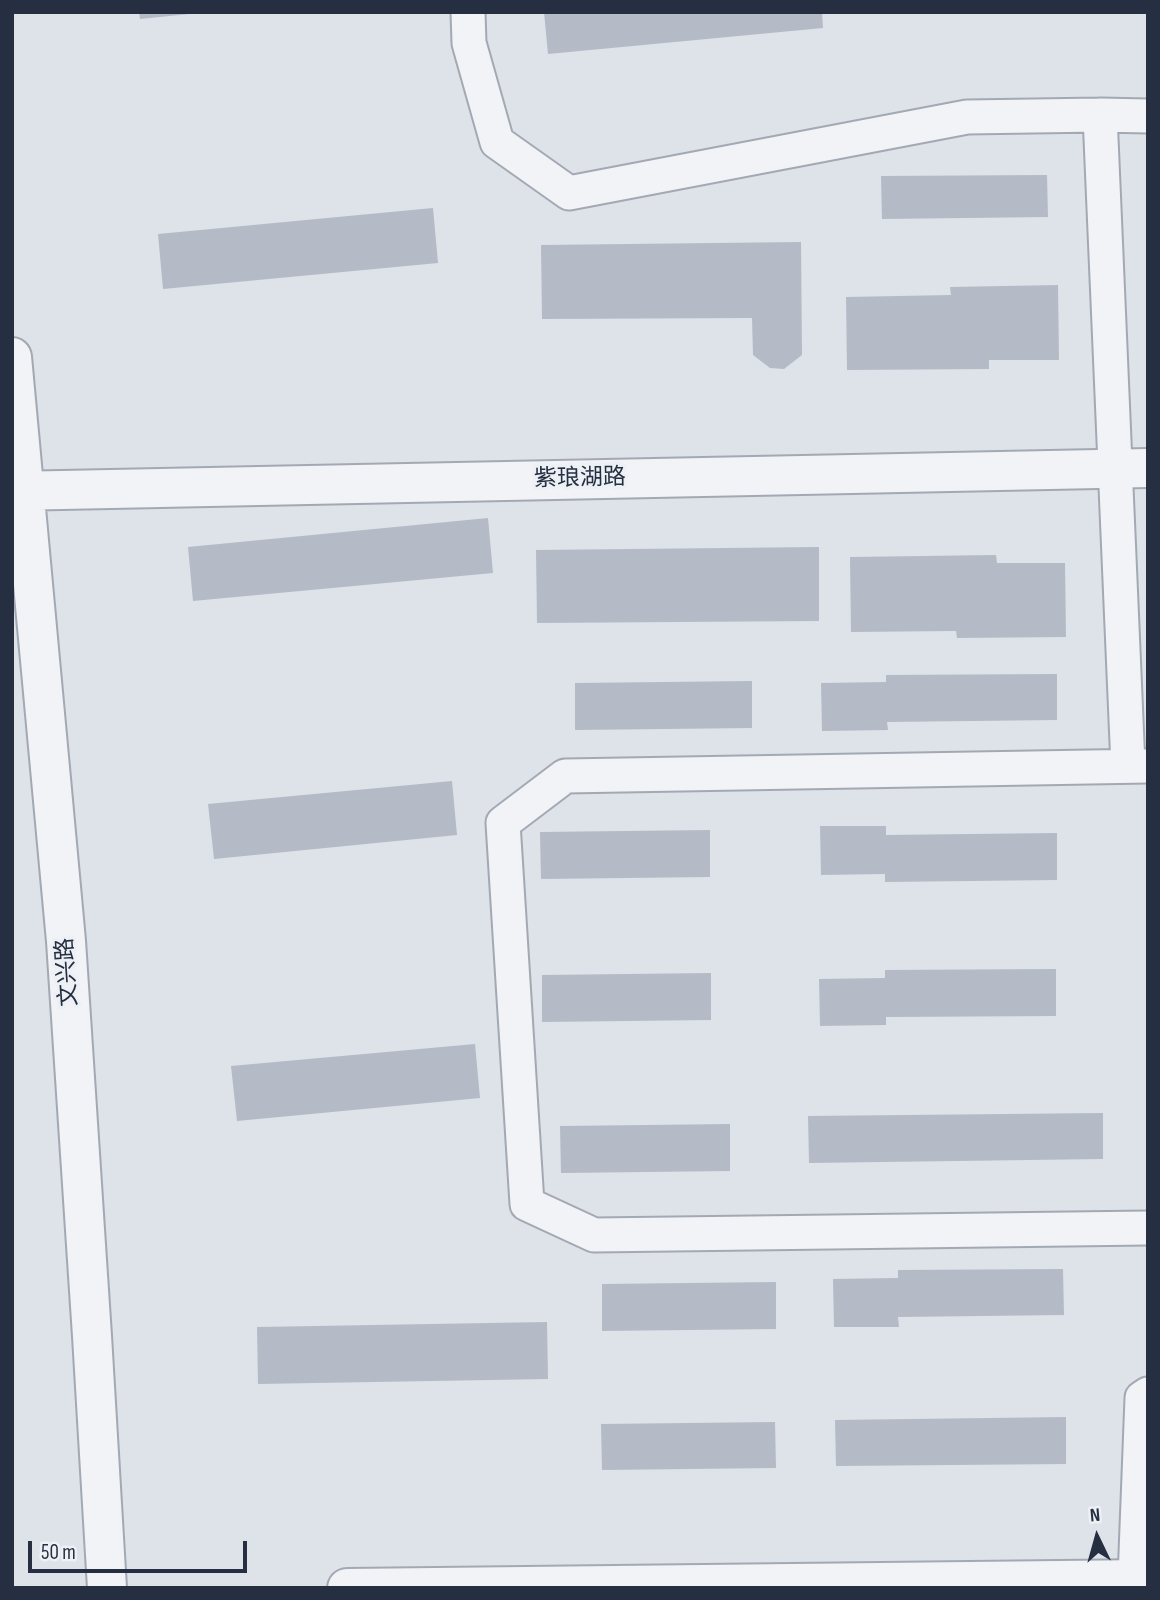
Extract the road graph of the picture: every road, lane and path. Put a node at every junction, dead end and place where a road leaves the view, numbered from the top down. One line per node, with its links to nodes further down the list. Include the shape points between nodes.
1 (468, 12): 2 (street, via 469,43 498,142 569,193 967,117)
2 (1100, 115): 3 (street); 5 (street)
3 (1148, 116)
4 (12, 357): 6 (street, 文兴路)
5 (1131, 468): 6 (street, 紫琅湖路); 7 (street)
6 (16, 482): 11 (street, 文兴路, via 67,955)
7 (1138, 766): 8 (street, via 565,776 503,823 527,1204 594,1235)
8 (1148, 1228)
9 (1148, 1394): 10 (street, via 1142,1398)
10 (1141, 1579): 12 (street)
11 (107, 1588)
12 (346, 1588)

